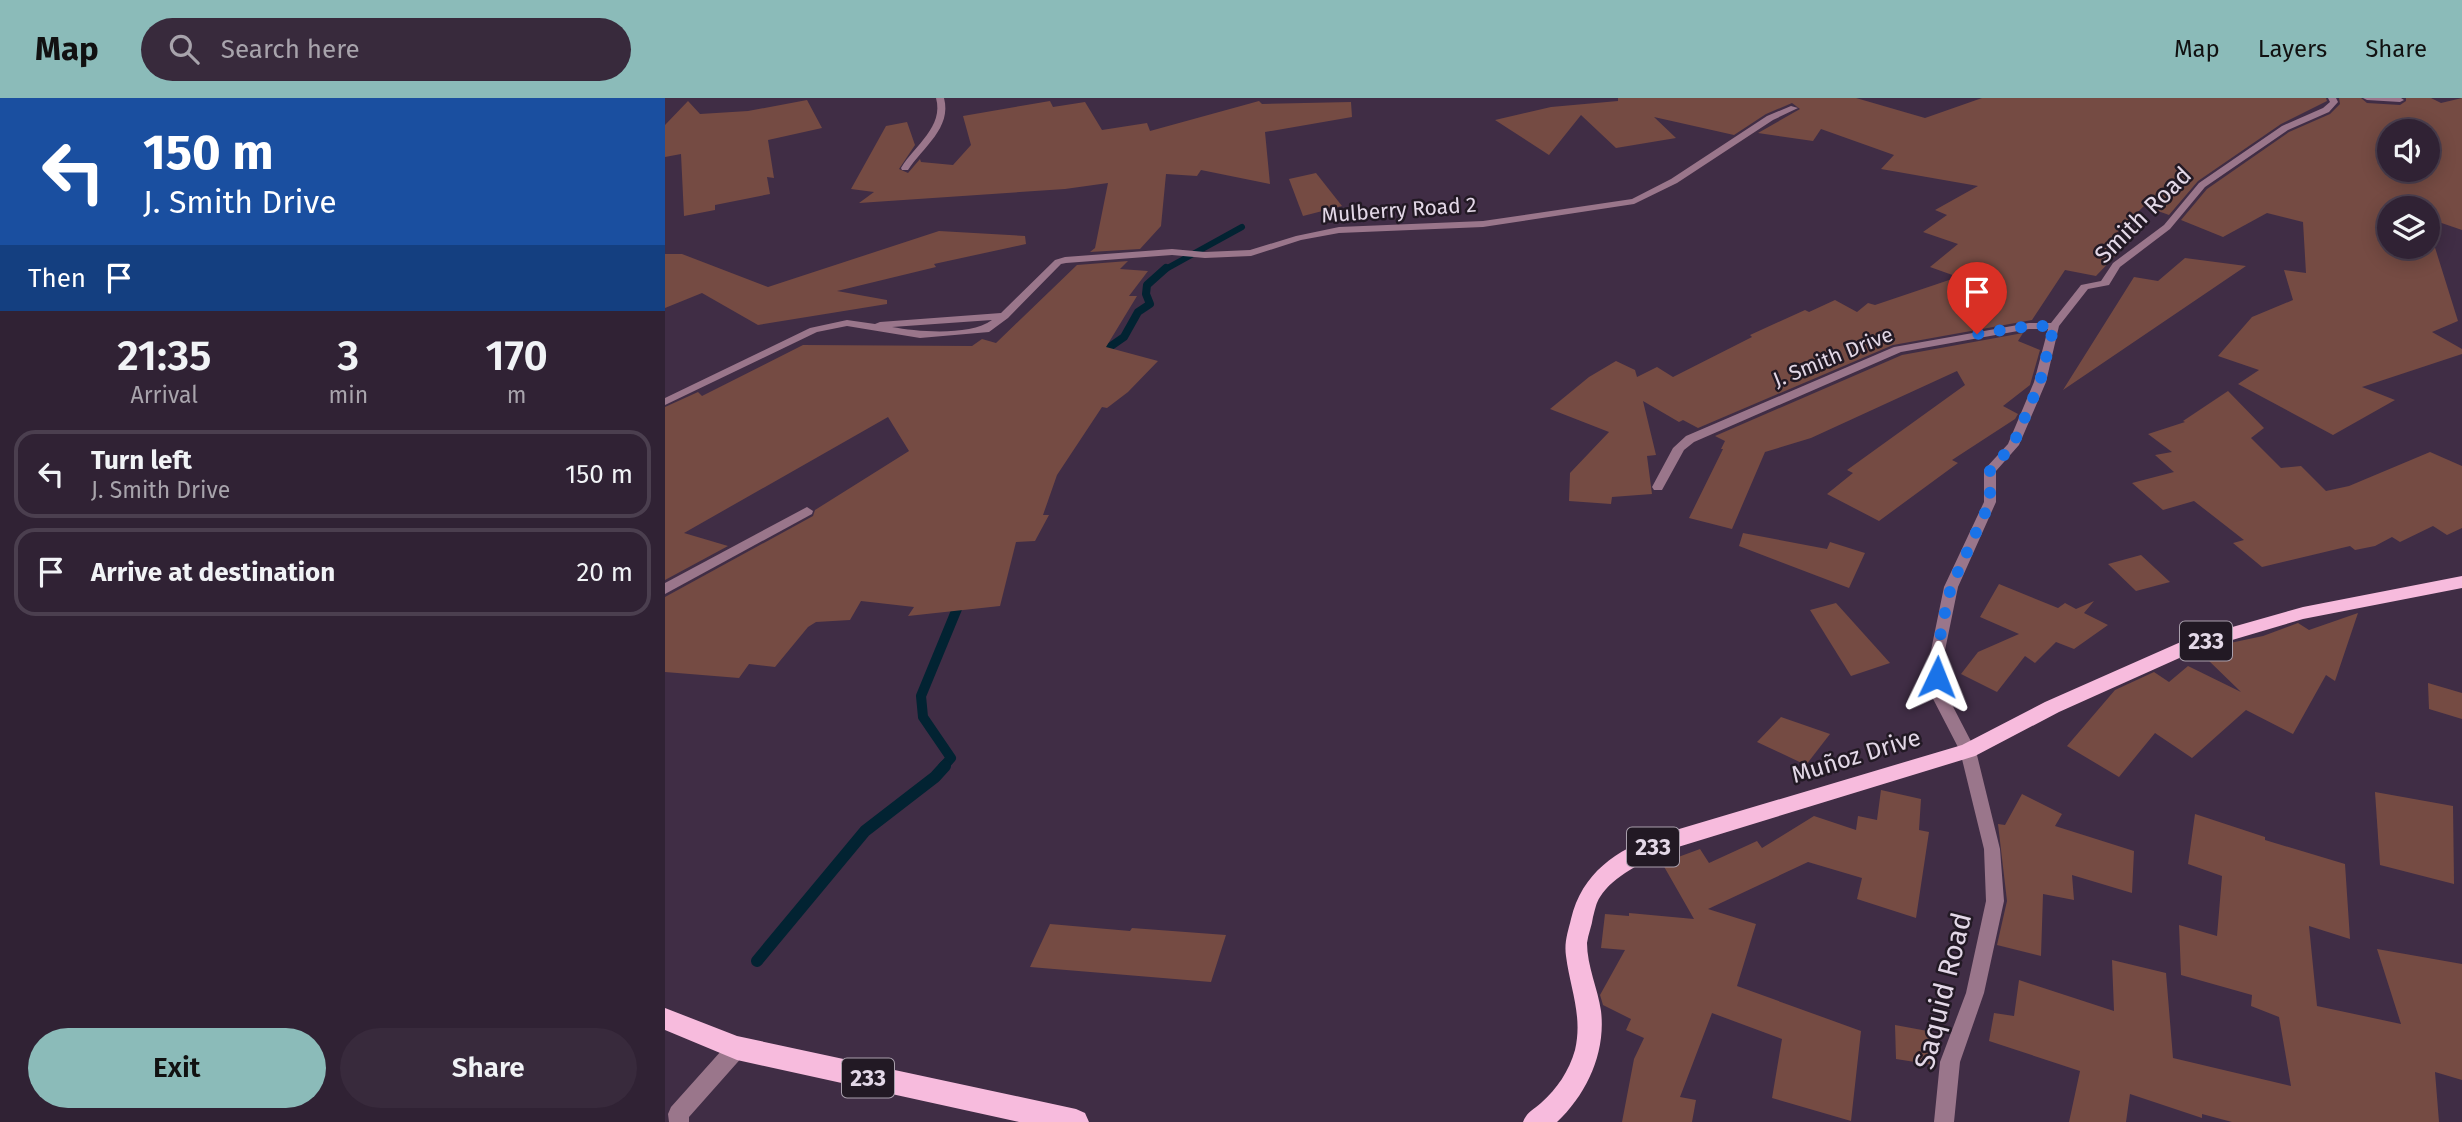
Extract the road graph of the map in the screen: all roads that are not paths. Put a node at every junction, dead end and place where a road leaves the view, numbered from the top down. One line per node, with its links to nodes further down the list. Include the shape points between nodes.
1 (940, 98): 6 (street, via 942,119)
2 (2332, 98): 7 (street, Smith Road, via 2334,102 2326,110 2285,128 2202,185 2167,227 2116,265 2105,283 2085,287)
3 (2367, 98): 4 (street)
4 (2400, 100)
5 (1794, 108): 8 (street, Mulberry Road 2, via 1634,201 1483,223 1339,230 1251,253 1182,252 1065,260 1004,316 862,326 847,323 814,330)
6 (905, 167)
7 (2054, 326): 9 (street, J. Smith Drive, via 2029,326 1898,349 1690,439 1679,449); 13 (street, Smith Road, via 2040,382 2013,445 1990,470 1990,502 1951,587 1943,621 1936,660 1939,695)
8 (665, 402)
9 (1658, 487)
10 (807, 511): 12 (street)
11 (2462, 582): 13 (main road, Muñoz Drive / 233, via 2303,613 2189,646 2052,707)
12 (665, 589)
13 (1968, 751): 18 (main road, Muñoz Drive / 233, via 1659,844 1608,874 1584,906 1576,943 1590,1017 1587,1051 1566,1096); 19 (street, Saquid Road, via 1992,849 1995,901 1975,993 1950,1062)
14 (665, 1020): 15 (main road, 233)
15 (737, 1048): 16 (street); 17 (main road, 233)
16 (674, 1119)
17 (1076, 1122)
18 (1536, 1122)
19 (1944, 1122)

